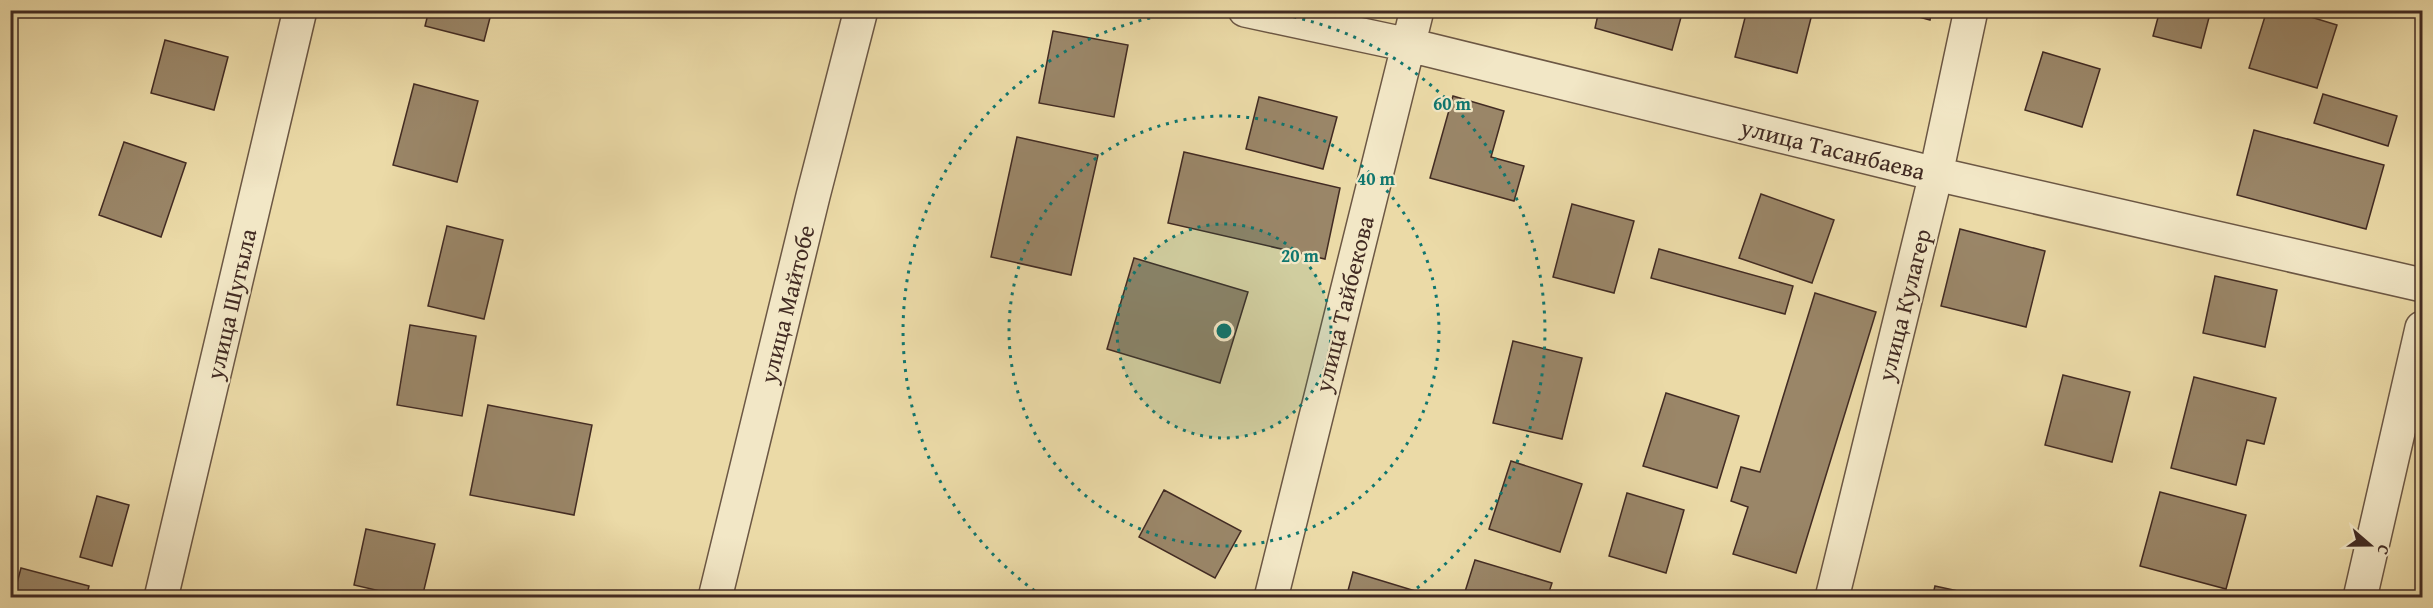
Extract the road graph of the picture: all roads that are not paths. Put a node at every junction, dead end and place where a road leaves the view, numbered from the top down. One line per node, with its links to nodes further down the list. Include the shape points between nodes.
1 (300, 10): 10 (street, улица Шугыла)
2 (861, 10): 11 (street, улица Майтобе)
3 (1245, 10): 6 (street, улица Тасанбаева)
4 (1417, 10): 6 (street, улица Тайбекова)
5 (1971, 10): 7 (street, улица Кулагер)
6 (1409, 45): 7 (street, улица Тасанбаева); 12 (street, улица Тайбекова)
7 (1936, 174): 8 (street, улица Тасанбаева); 13 (street, улица Кулагер)
8 (2422, 285)
9 (2422, 328): 14 (street)
10 (161, 597)
11 (716, 597)
12 (1271, 597)
13 (1832, 597)
14 (2360, 597)

